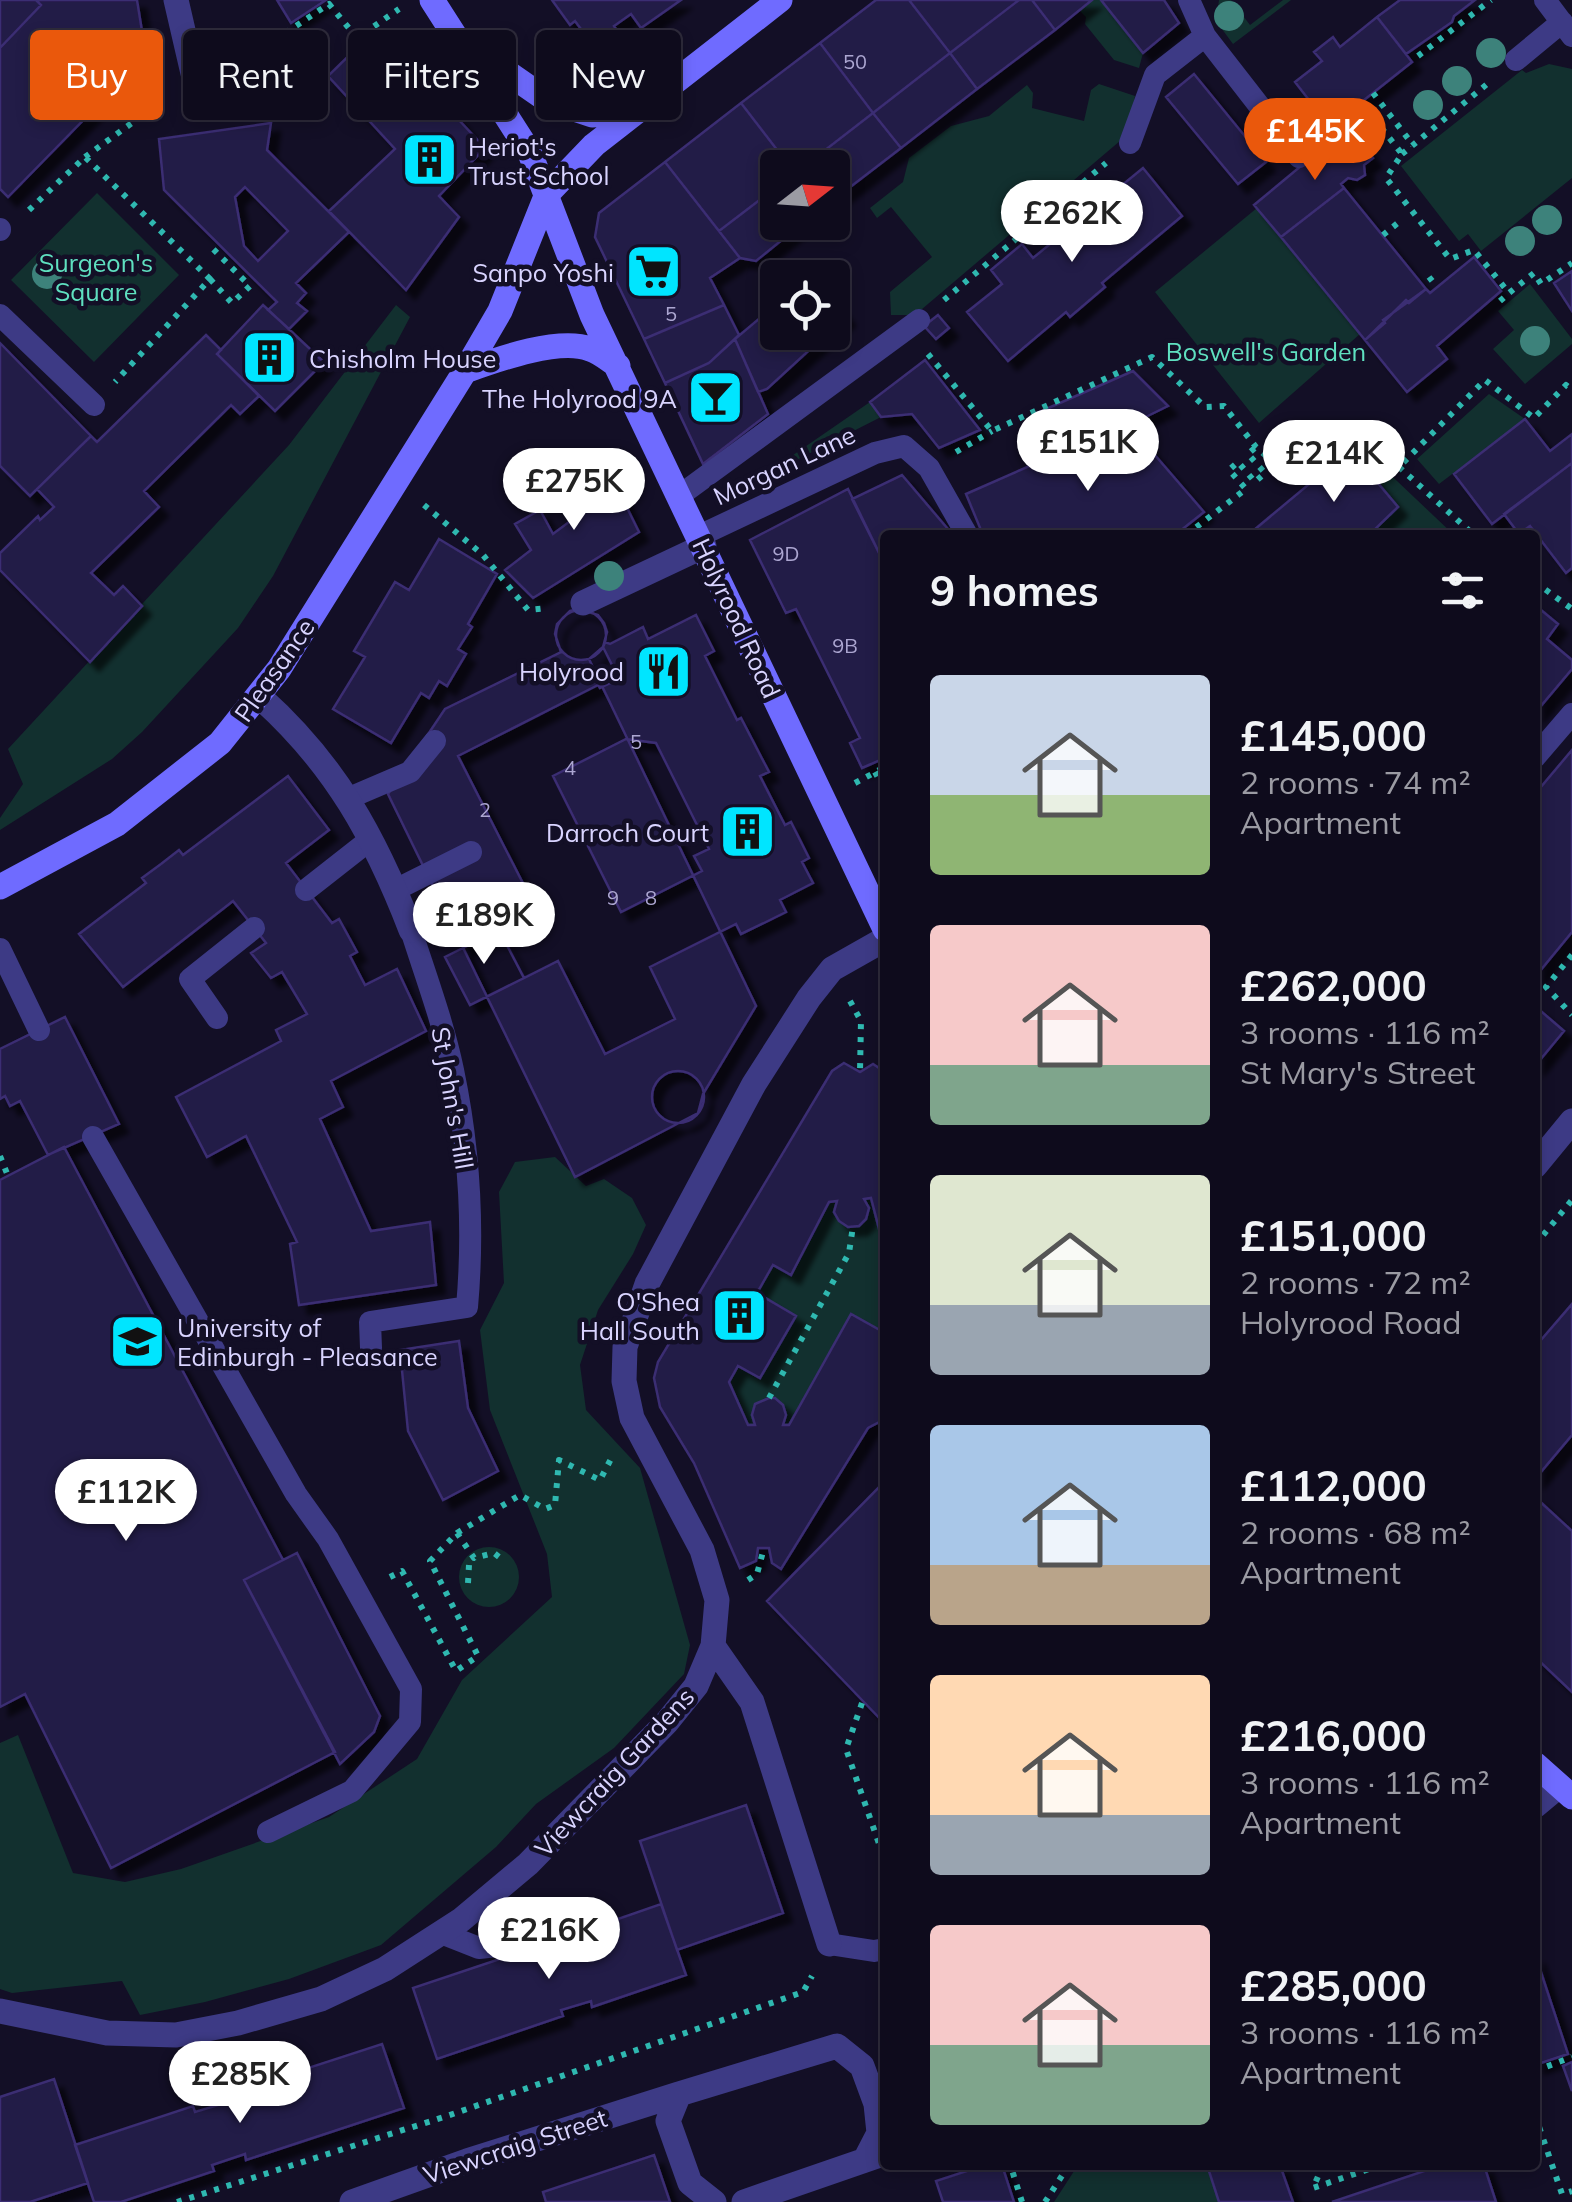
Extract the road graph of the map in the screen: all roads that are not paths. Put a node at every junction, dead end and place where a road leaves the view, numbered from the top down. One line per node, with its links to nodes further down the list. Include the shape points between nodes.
1 (176, 0): 6 (street)
2 (432, 0): 7 (street, Holyrood Road)
3 (780, 0): 11 (street)
4 (1190, 0): 9 (lane)
5 (1545, 0): 8 (lane)
6 (183, 30)
7 (451, 30)
8 (1567, 30): 10 (lane)
9 (1205, 36): 14 (lane, via 1155,75); 15 (lane)
10 (1516, 60)
11 (681, 76)
12 (510, 120): 16 (street, Holyrood Road)
13 (625, 120): 16 (street)
14 (1130, 143)
15 (1299, 158)
16 (547, 194): 19 (street, Holyrood Road); 20 (street, Pleasance, via 500,311)
17 (0, 315): 21 (lane)
18 (920, 320): 22 (lane)
19 (618, 366): 20 (street, via 590,348 554,347); 22 (street, Holyrood Road)
20 (465, 371): 26 (street, Pleasance)
21 (94, 405)
22 (679, 496): 24 (street, Holyrood Road)
23 (964, 530): 24 (lane, Morgan Lane, via 929,468 904,446 874,452)
24 (701, 541): 25 (street); 36 (street, Holyrood Road)
25 (583, 603)
26 (260, 697): 30 (street, St John's Hill, via 303,738); 33 (street, Pleasance, via 220,743 156,797)
27 (1572, 714): 29 (lane)
28 (435, 741): 30 (lane, via 410,772)
29 (1540, 751)
30 (349, 798): 31 (street, St John's Hill)
31 (371, 839): 34 (lane); 35 (street, St John's Hill)
32 (471, 852): 35 (lane)
33 (0, 887)
34 (306, 890)
35 (395, 890): 38 (street, St John's Hill)
36 (880, 919)
37 (254, 928): 41 (lane, via 190,979)
38 (411, 930): 46 (lane, St John's Hill, via 442,1023 463,1126 471,1267 467,1307 370,1322)
39 (880, 942): 47 (street, Viewcraig Gardens, via 832,969 754,1084 647,1284 625,1347 632,1418 702,1550 717,1600)
40 (0, 949): 42 (lane)
41 (217, 1018)
42 (39, 1030)
43 (1572, 1122): 45 (street)
44 (92, 1138): 51 (lane, via 411,1689 410,1722 352,1791)
45 (1540, 1160)
46 (370, 1348)
47 (713, 1646): 53 (street, Viewcraig Gardens, via 696,1686 594,1799 528,1864); 54 (street, via 752,1702)
48 (1540, 1769): 49 (street)
49 (1565, 1792): 50 (street)
50 (1540, 1804)
51 (268, 1832)
52 (588, 1915): 53 (lane, via 517,1944 478,1948)
53 (441, 1933): 56 (street, Viewcraig Gardens, via 321,1999 176,2036 107,2034)
54 (829, 1944): 55 (lane)
55 (880, 1949)
56 (0, 2011)
57 (679, 2094): 58 (street, Viewcraig Street, via 837,2046 862,2066 876,2104); 59 (street, Viewcraig Street); 60 (street, via 668,2121 690,2183)
58 (875, 2157): 61 (street, Viewcraig Street)
59 (352, 2202)
60 (714, 2202)
61 (744, 2202)

